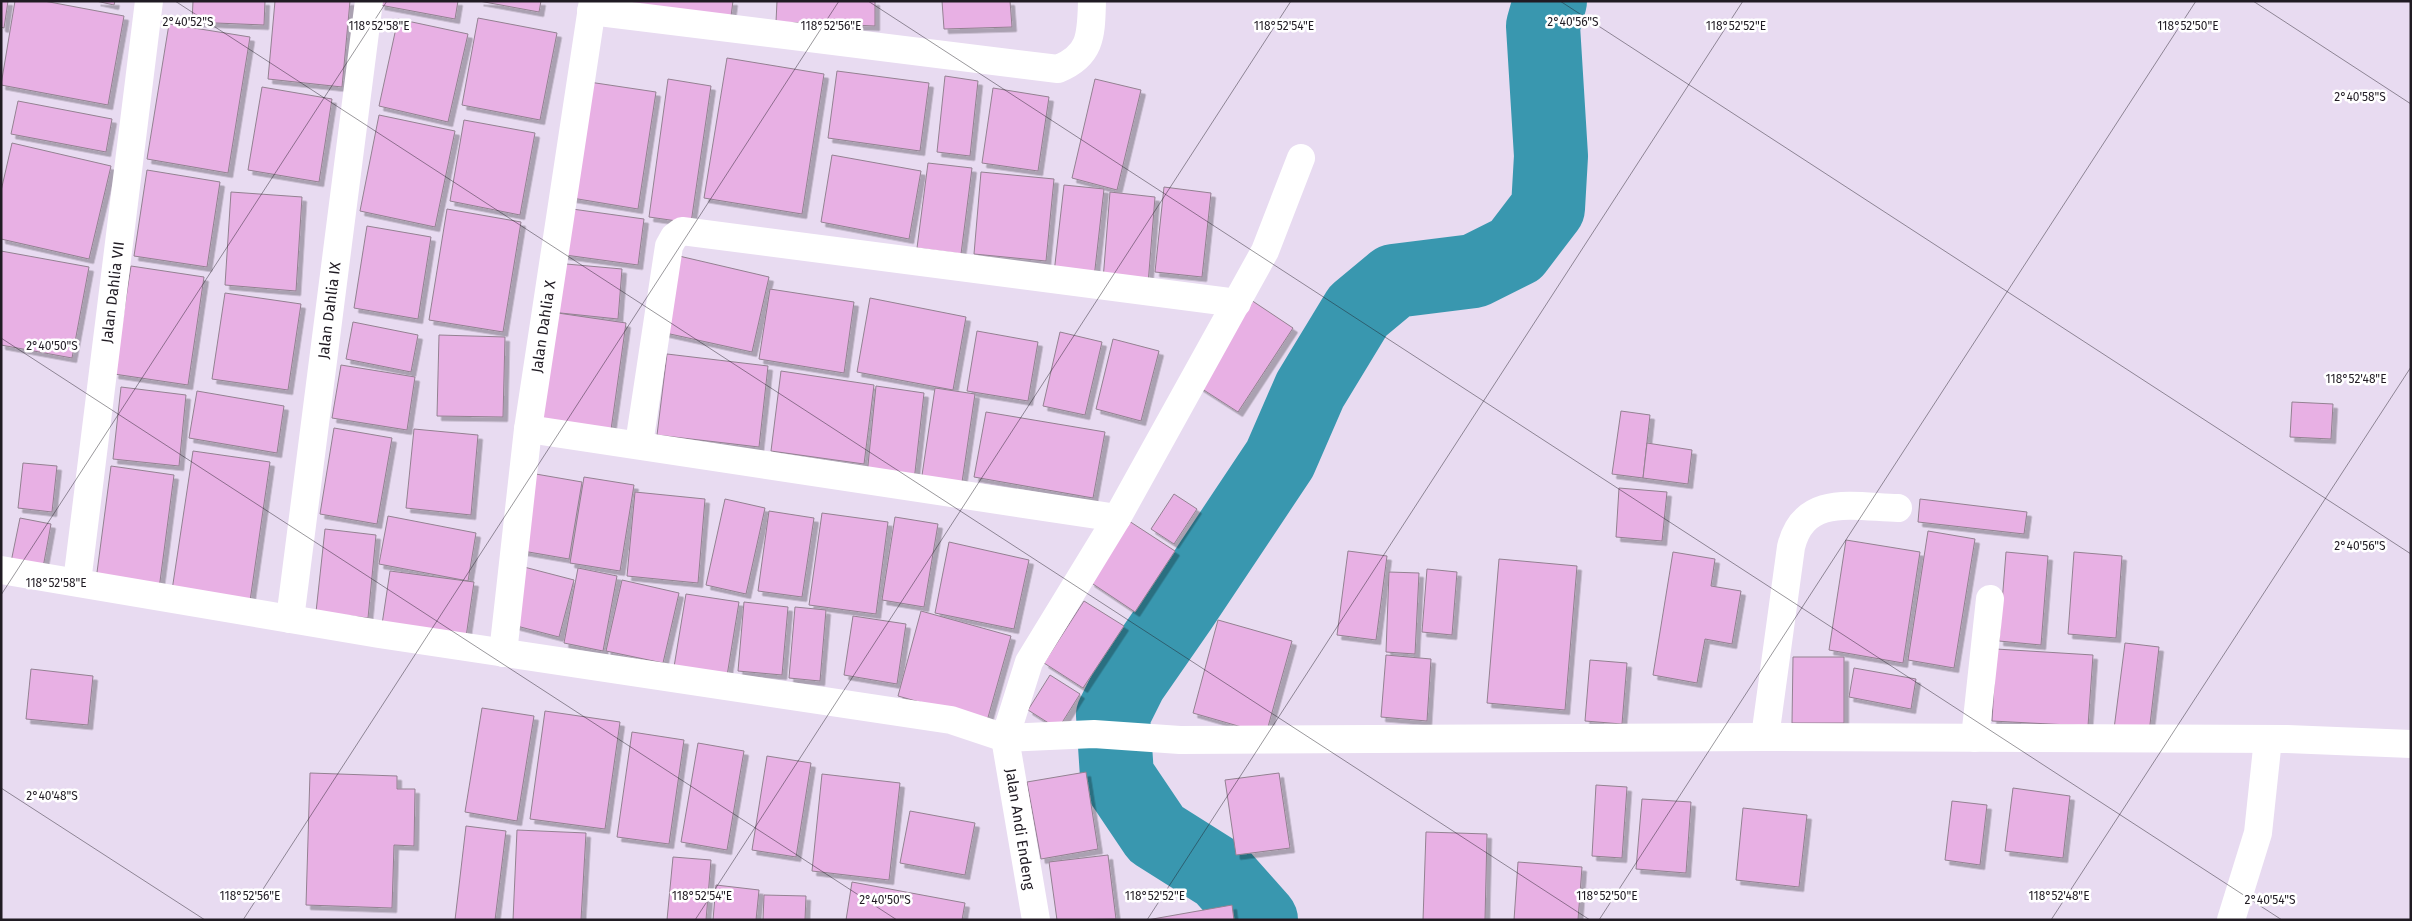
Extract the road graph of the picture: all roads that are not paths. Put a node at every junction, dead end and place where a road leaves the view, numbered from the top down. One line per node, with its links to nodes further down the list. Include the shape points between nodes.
1 (149, 1): 12 (street, Jalan Dahlia VII)
2 (369, 1): 14 (street, Jalan Dahlia IX)
3 (1092, 1): 4 (street, via 1091,35 1075,62 1058,70)
4 (592, 6): 7 (street, Jalan Dahlia X)
5 (1301, 158): 6 (street, via 1265,251)
6 (1237, 303): 8 (street, via 682,232 669,246); 10 (street)
7 (528, 429): 8 (street); 15 (street, Jalan Dahlia X)
8 (639, 444): 10 (street)
9 (1898, 508): 16 (street, via 1827,506 1801,523 1792,547)
10 (1117, 518): 17 (street, via 1028,662)
11 (1, 570): 12 (street)
12 (76, 582): 14 (street)
13 (1990, 599): 18 (street)
14 (290, 619): 15 (street)
15 (502, 653): 17 (street, via 951,720)
16 (1765, 737): 17 (street, via 1180,740 1094,734); 18 (street)
17 (1006, 738): 21 (street, Jalan Andi Endeng)
18 (1975, 738): 19 (street)
19 (2268, 740): 20 (street); 22 (street, via 2258,832)
20 (2411, 744)
21 (1036, 920)
22 (2231, 920)

